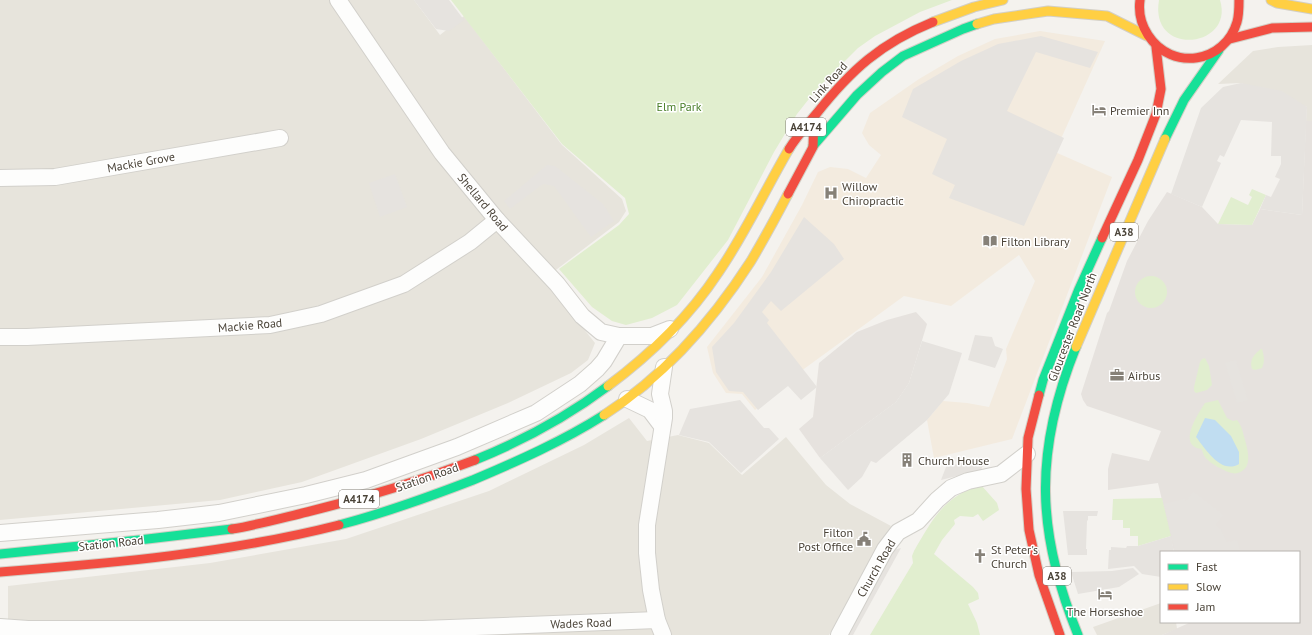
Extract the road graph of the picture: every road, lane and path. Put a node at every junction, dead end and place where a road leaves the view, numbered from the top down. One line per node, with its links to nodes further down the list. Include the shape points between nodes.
1 (338, 0): 16 (street, Shellard Road, via 442,154)
2 (1003, 0): 12 (main road, Link Road / A4174, via 960,11 931,22 875,52 855,69)
3 (1140, 0): 8 (main road, via 1140,21)
4 (1239, 0): 9 (main road, via 1237,26)
5 (1271, 0): 6 (main road)
6 (1312, 9)
7 (1312, 26): 9 (main road, via 1272,28)
8 (1146, 36): 10 (main road); 14 (main road, A4174, via 1106,16 1048,11 994,19 963,29 903,56 882,72 857,95)
9 (1230, 39): 11 (main road, Gloucester Road North)
10 (1156, 47): 11 (main road, via 1170,56 1187,59 1203,57); 23 (main road, Gloucester Road North / A38, via 1161,89 1156,114 1138,160 1079,289 1043,380 1031,422)
11 (1219, 50): 32 (main road, Gloucester Road North / A38, via 1194,82 1174,118 1078,341 1065,374 1052,420 1047,446 1045,483 1047,531 1059,585)
12 (814, 116): 14 (main road, A4174); 17 (main road, Link Road / A4174, via 792,146 718,274)
13 (280, 138): 15 (street, Mackie Grove, via 55,177)
14 (813, 146): 20 (main road, A4174, via 759,248 734,285)
15 (0, 178)
16 (497, 220): 18 (street, Shellard Road, via 557,284 582,316 601,332); 19 (street, Mackie Road, via 470,242 404,284 321,314 266,325)
17 (674, 328): 18 (street, Shellard Road, via 652,336); 25 (main road, Station Road / A4174, via 634,366 554,421 460,466 413,483 333,506 238,527)
18 (619, 336): 24 (street, Station Road, via 598,369 536,413 457,447 366,480 219,513)
19 (0, 337)
20 (664, 368): 21 (main road, A4174); 22 (street, via 660,394 664,411)
21 (627, 399): 22 (street, via 650,410); 26 (main road, Station Road / A4174, via 588,425 521,460 420,500 340,524 197,552 89,565)
22 (662, 426): 29 (street, via 647,525 651,590)
23 (1027, 454): 30 (street, Church Road, via 1001,474 968,481 951,488 915,523 898,532 885,549); 31 (main road, Gloucester Road North / A38, via 1026,489 1030,536 1039,575)
24 (0, 533)
25 (0, 554)
26 (0, 572)
27 (0, 627): 28 (street, Wades Road)
28 (611, 628): 29 (street, Wades Road)
29 (660, 628)
30 (839, 635)
31 (1060, 635)
32 (1078, 635)

